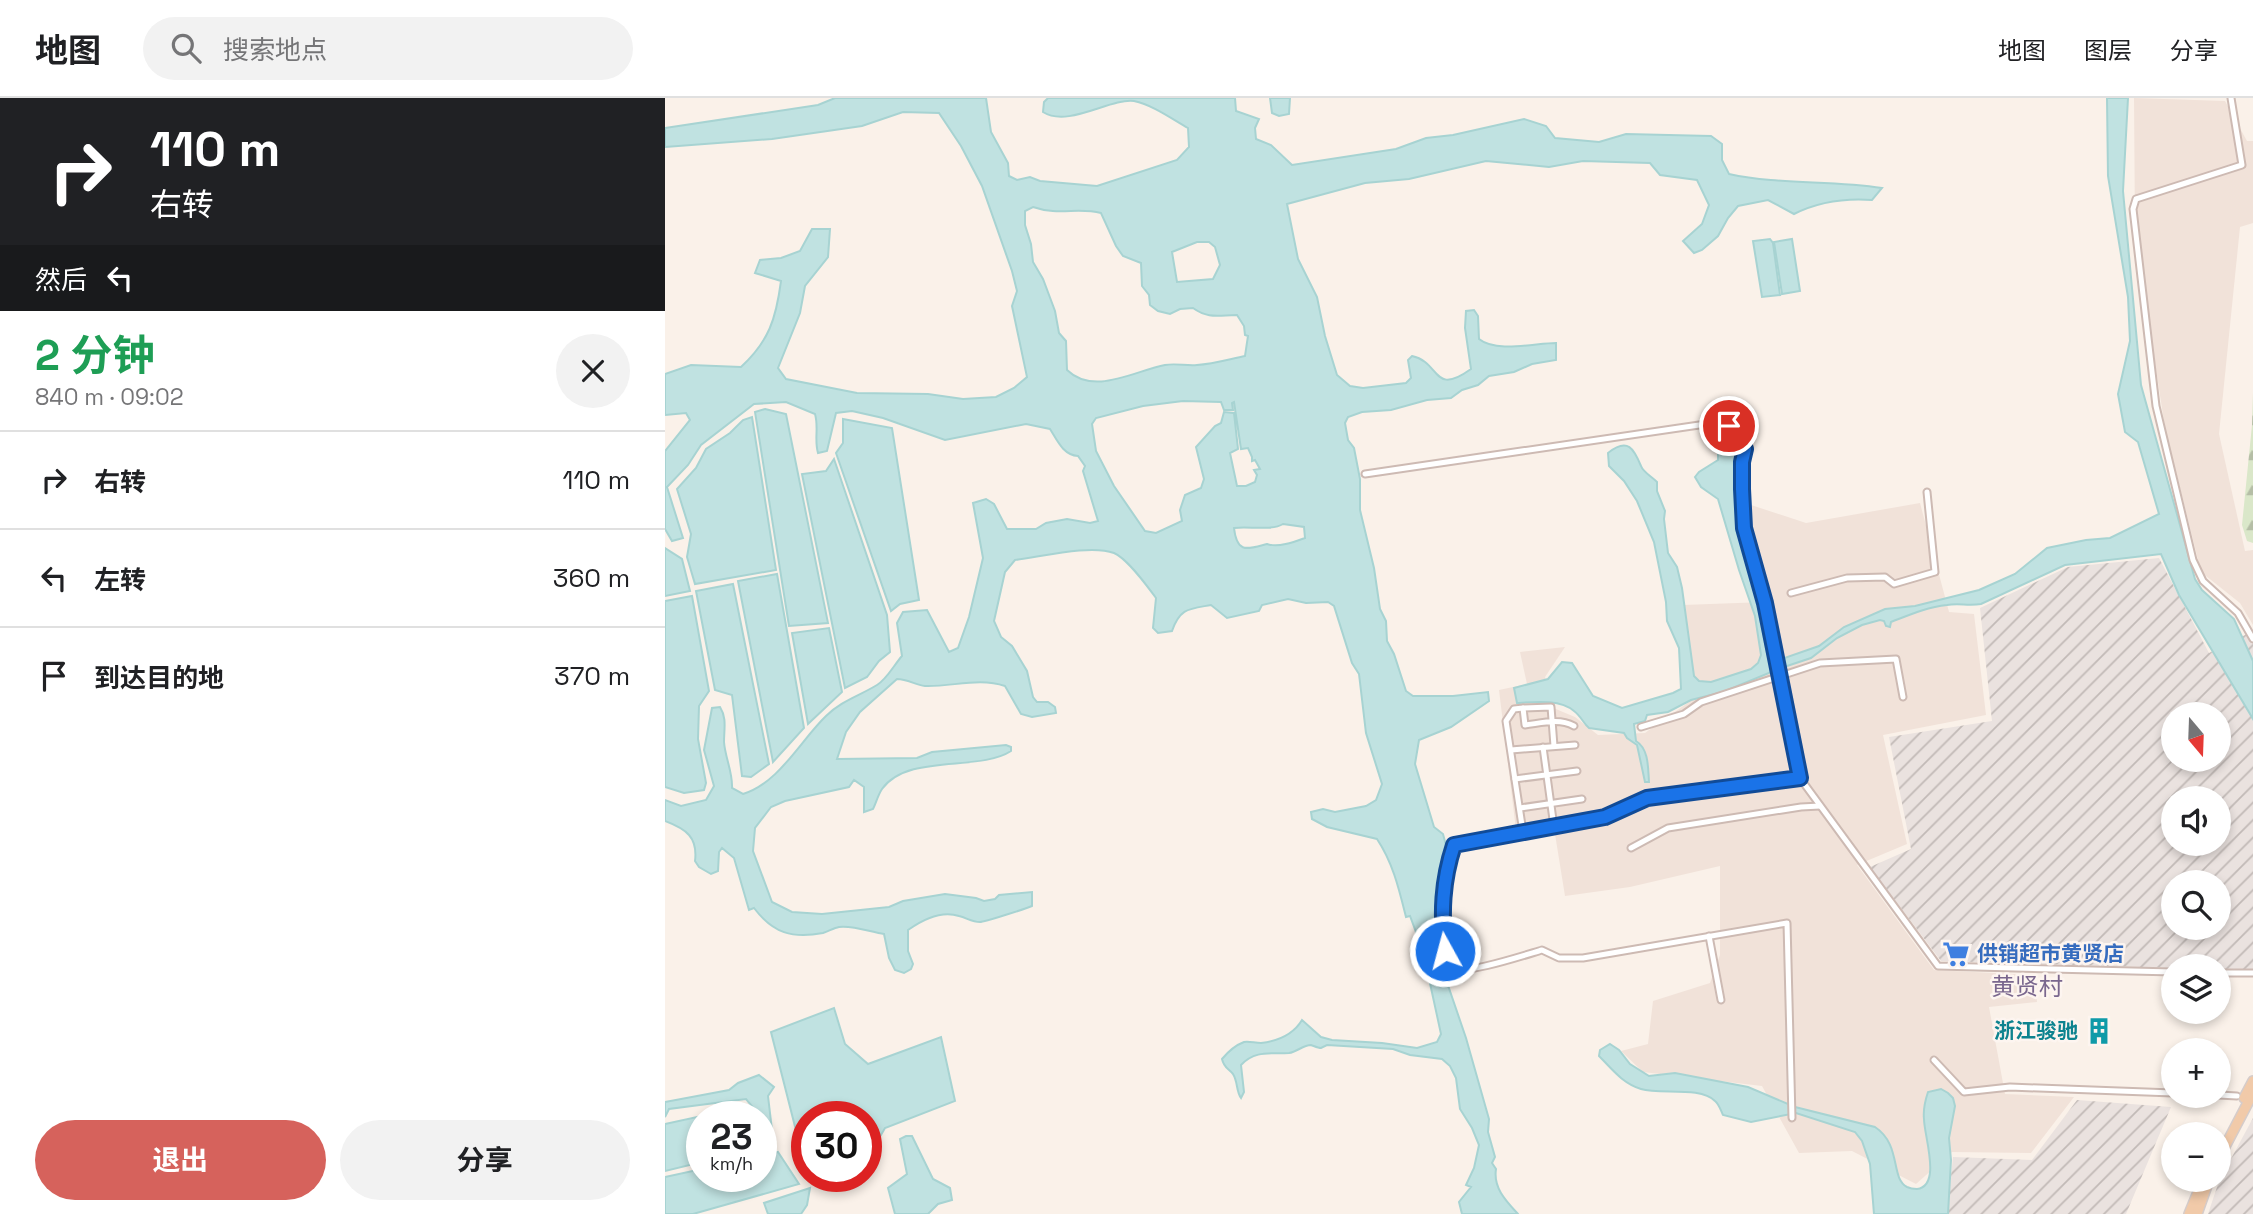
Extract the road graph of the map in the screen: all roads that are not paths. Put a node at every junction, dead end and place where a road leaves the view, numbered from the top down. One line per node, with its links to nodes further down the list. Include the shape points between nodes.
1 (2231, 98): 5 (street, via 2242,165 2136,199 2133,209 2156,406 2193,560 2203,581 2238,613)
2 (1365, 474): 6 (street, via 1706,424 1736,428 1745,449 1744,528)
3 (1927, 492): 4 (street, via 1935,572 1894,584 1885,577 1847,578)
4 (1791, 593)
5 (2253, 639)
6 (1779, 673): 7 (street, via 1820,663 1896,659); 11 (street, via 1701,702 1684,714); 18 (street)
7 (1903, 698)
8 (1523, 708): 9 (street, via 1551,707); 9 (street, via 1525,725); 15 (street, via 1514,709 1506,721)
9 (1552, 722): 10 (street); 14 (street)
10 (1574, 726)
11 (1641, 727)
12 (1575, 745): 14 (street)
13 (1543, 747): 14 (street); 15 (street); 17 (street)
14 (1554, 747)
15 (1511, 750): 19 (street)
16 (1577, 771): 17 (street)
17 (1546, 775): 19 (street); 21 (street)
18 (1800, 778): 22 (street); 24 (street, via 1647,798 1605,817)
19 (1515, 779): 23 (street)
20 (1582, 799): 21 (street)
21 (1550, 803): 23 (street); 24 (street)
22 (1820, 806): 26 (street, via 1668,828); 28 (street, via 1938,966)
23 (1520, 808): 25 (street)
24 (1554, 827): 25 (street)
25 (1523, 832): 27 (street, via 1454,845 1445,870 1441,917 1445,951 1453,968 1469,969 1542,950 1559,958 1583,958)
26 (1631, 848)
27 (1709, 936): 31 (street); 38 (street, via 1787,923)
28 (2161, 971)
29 (2231, 973): 30 (street)
30 (2253, 973)
31 (1721, 1000)
32 (1934, 1060): 34 (street, via 1964,1092 2010,1087)
33 (2253, 1081): 39 (main road)
34 (2161, 1093)
35 (2253, 1093): 40 (main road)
36 (2231, 1096): 37 (street)
37 (2237, 1096)
38 (1792, 1116)
39 (2231, 1122)
40 (2231, 1135)
41 (2198, 1192): 43 (main road)
42 (2205, 1192): 44 (main road)
43 (2189, 1214)
44 (2197, 1214)

